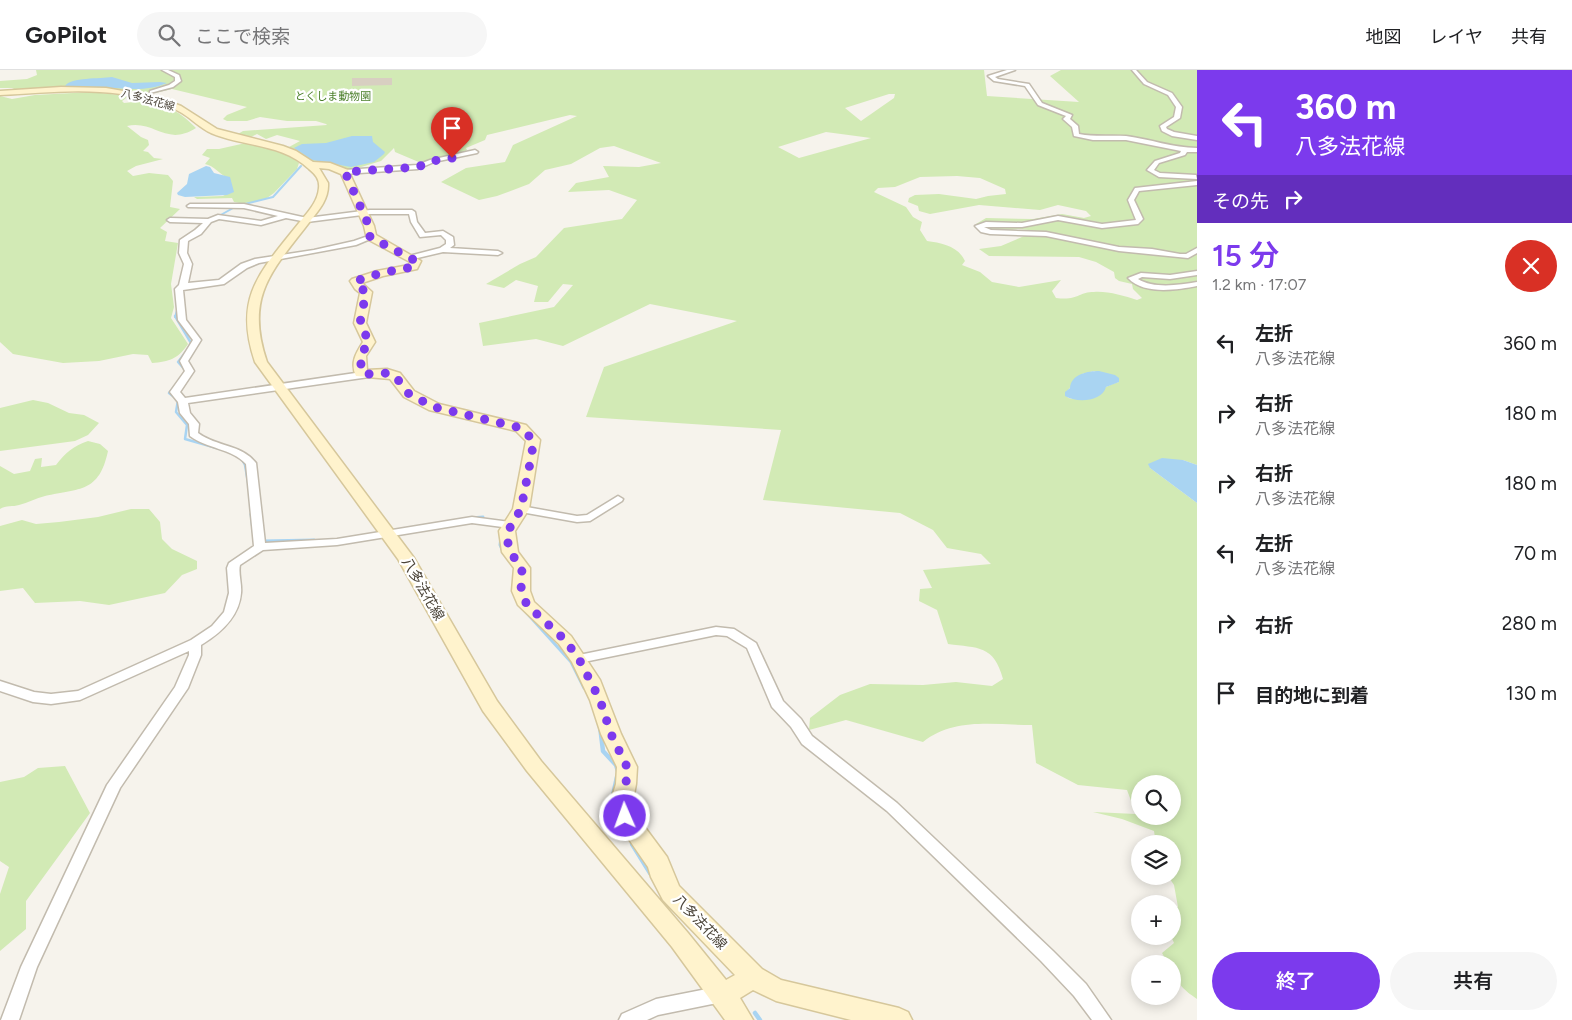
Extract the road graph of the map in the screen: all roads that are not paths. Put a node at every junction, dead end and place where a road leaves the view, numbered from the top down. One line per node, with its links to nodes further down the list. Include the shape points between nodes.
1 (164, 70): 5 (street, via 177,76 178,81)
2 (1013, 70): 7 (street, via 991,76 996,80 1027,85 1037,102 1070,116 1066,119 1075,126 1076,135 1126,138)
3 (1134, 70): 6 (street, via 1150,87 1172,96 1179,107 1177,118 1163,126 1164,130)
4 (0, 92): 5 (main road, 八多法花線, via 99,90)
5 (145, 94): 10 (main road, 八多法花線, via 187,112 206,128 288,150)
6 (1197, 138)
7 (1184, 150): 8 (street); 12 (street, via 1183,154 1157,162 1151,171)
8 (1197, 150)
9 (475, 152): 11 (street, via 418,167)
10 (311, 165): 11 (main road, 八多法花線, via 330,166); 18 (main road, 八多法花線, via 320,174 325,187 323,196)
11 (345, 172): 15 (main road)
12 (1197, 177)
13 (1197, 183): 22 (street, via 1137,190 1130,200 1139,215 1138,222 1102,226 1058,218 1032,225 979,226 990,232 1046,234 1124,250 1185,256)
14 (190, 206): 16 (street, via 244,206)
15 (362, 213): 18 (street); 20 (main road, via 369,226); 21 (street, via 412,212 414,222 423,235 443,233 450,239 450,245)
16 (286, 216): 18 (street); 19 (street, via 261,223 218,217)
17 (170, 220): 19 (street)
18 (307, 220): 24 (main road, 八多法花線)
19 (210, 221): 28 (street, via 184,240 183,253 188,264)
20 (370, 237): 24 (street, via 348,245); 25 (main road)
21 (443, 250): 23 (street); 25 (street)
22 (1197, 250)
23 (498, 253)
24 (278, 258): 28 (street, via 244,266 221,282); 30 (main road, 八多法花線, via 262,280 250,317 253,344)
25 (412, 258): 29 (main road, via 416,261 413,267 356,281 366,292 360,323 369,342 360,356 362,373)
26 (1197, 273): 27 (street, via 1132,278 1157,286)
27 (1197, 284)
28 (183, 286): 31 (street, via 179,289 182,320 197,340 184,361 190,372 175,390)
29 (369, 374): 30 (street); 33 (main road, via 395,376 409,394 434,407 521,428 533,440)
30 (279, 388): 31 (street); 35 (main road, 八多法花線)
31 (183, 401): 36 (street, via 185,413 194,424 193,434 198,439 232,448 244,454 251,463)
32 (618, 499): 33 (street, via 590,518 577,519)
33 (521, 509): 34 (main road)
34 (510, 525): 35 (street, via 472,520); 38 (main road, 八多法花線, via 508,544 522,568 521,591 527,605 565,640)
35 (390, 535): 36 (street); 40 (main road, 八多法花線, via 490,706 534,766 680,940)
36 (260, 547): 37 (street, via 232,568 236,595 226,621 214,633)
37 (196, 643): 39 (street, via 80,695 51,699 33,697); 41 (street, via 195,655 181,688 114,785 29,967)
38 (579, 659): 40 (main road, 八多法花線, via 600,700 611,734 627,767 622,800 625,816 659,864 671,893); 45 (street, via 716,631 740,636 752,646 777,704 807,740 892,807 1048,956 1080,990)
39 (0, 686)
40 (738, 985): 42 (street, via 656,1006); 43 (main road, 八多法花線); 44 (main road, 八多法花線, via 776,990)
41 (10, 1020)
42 (628, 1020)
43 (740, 1020)
44 (899, 1020)
45 (1102, 1020)

